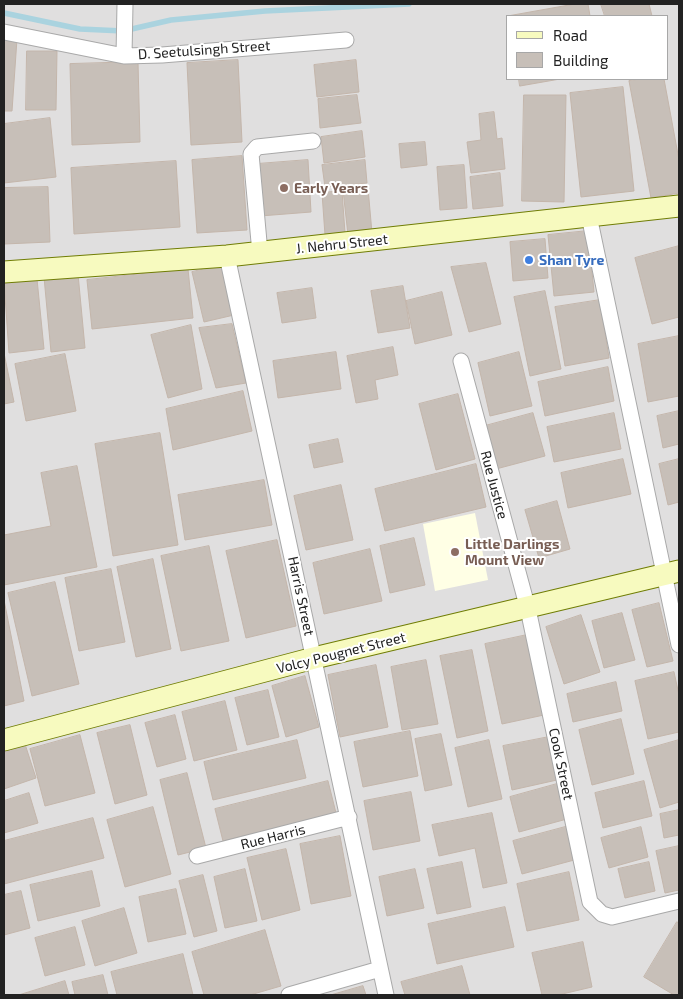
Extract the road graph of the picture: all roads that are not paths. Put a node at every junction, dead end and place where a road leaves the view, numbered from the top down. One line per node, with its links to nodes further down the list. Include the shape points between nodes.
1 (125, 4): 4 (street)
2 (4, 32): 4 (street, D. Seetulsingh Street)
3 (346, 40): 4 (street, D. Seetulsingh Street)
4 (124, 56)
5 (314, 141): 8 (street, via 253,149)
6 (679, 206): 7 (main road, J. Nehru Street)
7 (589, 216): 8 (main road, J. Nehru Street); 12 (street)
8 (260, 252): 9 (main road, J. Nehru Street)
9 (227, 256): 10 (main road, J. Nehru Street); 15 (street, Harris Street)
10 (4, 272)
11 (461, 361): 13 (street, Rue Justice)
12 (672, 572): 13 (main road, Volcy Pougnet Street); 14 (street)
13 (528, 609): 15 (main road, Volcy Pougnet Street); 19 (street, Cook Street, via 590,902 602,914 612,917)
14 (679, 645)
15 (314, 658): 16 (main road, Volcy Pougnet Street); 17 (street, Harris Street)
16 (4, 740)
17 (349, 817): 18 (street, Rue Harris); 20 (street, Harris Street)
18 (197, 856)
19 (679, 901)
20 (380, 969): 21 (street); 22 (street, Harris Street)
21 (289, 995)
22 (386, 995)

